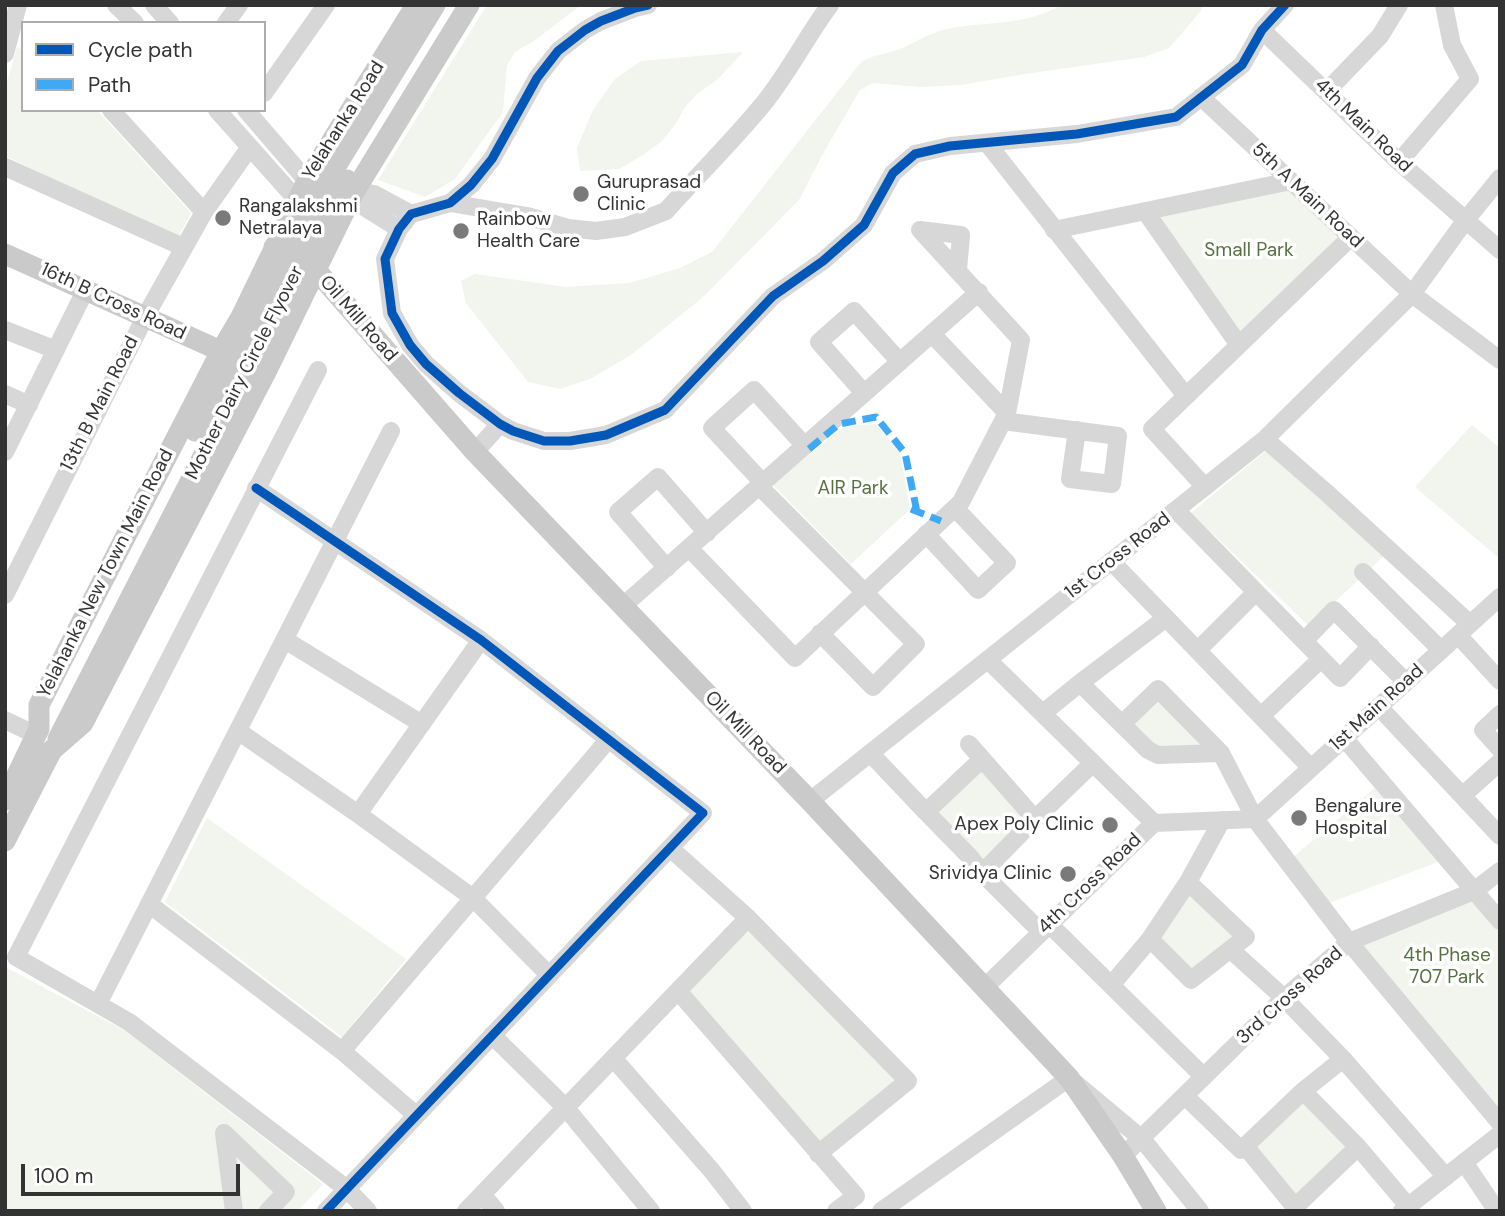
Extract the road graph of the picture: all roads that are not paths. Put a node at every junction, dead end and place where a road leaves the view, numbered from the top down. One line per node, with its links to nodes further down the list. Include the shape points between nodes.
1 (18, 5): 22 (street)
2 (117, 5): 16 (street)
3 (155, 5): 17 (street); 18 (street)
4 (239, 5): 19 (street)
5 (326, 5): 24 (street)
6 (416, 5): 35 (main road, Yelahanka Road)
7 (435, 5): 37 (main road, Mother Dairy Circle Flyover)
8 (454, 5): 37 (main road, Mother Dairy Circle Flyover)
9 (469, 5): 37 (main road)
10 (648, 5): 39 (street, via 601,21 558,51 537,78 492,159)
11 (812, 5): 21 (street)
12 (830, 5): 21 (street)
13 (1285, 5): 20 (street)
14 (1399, 5): 25 (street, via 1380,36)
15 (1444, 5): 32 (street, via 1452,45 1470,79)
16 (133, 21)
17 (143, 21)
18 (168, 21)
19 (227, 21)
20 (1262, 30): 25 (street, 4th Main Road); 26 (street, via 1242,65)
21 (811, 31): 39 (street, via 763,104 666,211 653,218 625,227 582,230)
22 (17, 35): 23 (street)
23 (5, 54)
24 (266, 90)
25 (1326, 92): 32 (street, 4th Main Road)
26 (1201, 97): 30 (street, via 1176,117); 36 (street, 5th A Main Road)
27 (113, 112): 41 (street)
28 (219, 112): 31 (street)
29 (249, 112): 35 (street)
30 (987, 143): 45 (street); 71 (street, via 915,154 893,173 864,225 774,296 665,410 606,435 570,441 544,441)
31 (250, 147): 38 (street); 41 (street, 13th B Main Road)
32 (1399, 162): 43 (street, 4th Main Road)
33 (5, 167): 47 (street)
34 (1500, 178): 43 (street)
35 (307, 181): 37 (street); 38 (main road, Yelahanka Road)
36 (1291, 181): 40 (street); 46 (street, 5th A Main Road)
37 (344, 182): 42 (street); 44 (street, via 364,207); 51 (main road); 74 (main road, Mother Dairy Circle Flyover, bridge)
38 (297, 200): 48 (main road, Yelahanka Road)
39 (450, 203): 42 (street)
40 (1145, 211): 45 (street); 59 (street)
41 (204, 212): 47 (street, 13th B Main Road)
42 (411, 214): 44 (street)
43 (1465, 221): 49 (street, 4th Main Road); 55 (street)
44 (399, 229): 71 (street, via 385,259 392,313 426,364)
45 (1054, 230): 68 (street)
46 (1351, 237): 55 (street, 5th A Main Road); 59 (street)
47 (183, 247): 56 (street, 13th B Main Road)
48 (274, 247): 51 (main road); 61 (main road, Yelahanka Road)
49 (1500, 250)
50 (5, 254): 53 (main road, 16th B Cross Road)
51 (315, 269): 65 (main road); 78 (main road, Oil Mill Road)
52 (958, 270): 54 (street)
53 (86, 289): 56 (main road, 16th B Cross Road); 60 (street)
54 (979, 292): 58 (street); 70 (street, via 1021,340)
55 (1412, 294): 62 (street, 5th A Main Road); 75 (street, 1st Cross Road)
56 (145, 317): 61 (main road, 16th B Cross Road); 93 (street, 13th B Main Road)
57 (5, 330): 60 (street)
58 (932, 334): 63 (street); 70 (street)
59 (1239, 345): 68 (street)
60 (56, 350): 69 (street)
61 (220, 351): 65 (main road, 16th B Cross Road); 118 (main road, Yelahanka New Town Main Road, via 39,705)
62 (1500, 360)
63 (900, 362): 67 (street); 67 (street, via 854,311 819,342)
64 (318, 370): 81 (street)
65 (266, 372): 123 (main road, via 83,723)
66 (5, 394): 69 (street)
67 (864, 394): 76 (street)
68 (1186, 396): 80 (street, via 1152,429)
69 (29, 405): 77 (street)
70 (1005, 417): 72 (street); 82 (street)
71 (500, 424): 78 (street)
72 (1077, 430)
73 (391, 431): 86 (street)
74 (204, 435): 118 (main road, Mother Dairy Circle Flyover); 123 (main road, Mother Dairy Circle Flyover)
75 (1265, 439): 80 (street, 1st Cross Road); 97 (street, via 1328,494)
76 (805, 446): 79 (street); 79 (street, via 754,390 712,428)
77 (5, 452)
78 (475, 452): 95 (main road, Oil Mill Road)
79 (761, 485): 84 (street); 91 (street)
80 (1205, 487): 83 (street, 1st Cross Road)
81 (256, 488): 86 (street); 159 (street, via 16,957)
82 (955, 508): 85 (street); 85 (street, via 1007,563 978,590)
83 (1176, 510): 88 (street, 1st Cross Road); 92 (street)
84 (707, 533): 87 (street); 89 (street, via 658,477 618,512)
85 (926, 534): 91 (street)
86 (335, 541): 99 (street); 100 (street)
87 (689, 548): 89 (street); 98 (street, via 795,658)
88 (1111, 561): 96 (street); 106 (street, 1st Cross Road)
89 (667, 568): 95 (street)
90 (1363, 572): 104 (street)
91 (864, 591): 98 (street); 98 (street, via 916,644 873,687)
92 (1256, 592): 101 (street); 103 (street)
93 (5, 595)
94 (1500, 597): 97 (street, 1st Main Road)
95 (624, 606): 132 (main road, Oil Mill Road)
96 (1166, 618): 103 (street); 109 (street)
97 (1464, 629): 104 (street, 1st Main Road); 107 (street)
98 (820, 634)
99 (285, 639): 115 (street); 117 (street)
100 (481, 640): 115 (street); 120 (street)
101 (1304, 641): 102 (street, via 1334,610); 105 (street)
102 (1371, 646): 105 (street, via 1340,678); 108 (street)
103 (1198, 650): 113 (street)
104 (1441, 650): 108 (street, 1st Main Road)
105 (1321, 659): 113 (street)
106 (988, 660): 111 (street); 125 (street, 1st Cross Road)
107 (1499, 679)
108 (1406, 682): 110 (street, 1st Main Road)
109 (1080, 683): 111 (street); 116 (street)
110 (1379, 706): 119 (street, 1st Main Road); 130 (street)
111 (1043, 713): 128 (street)
112 (1500, 714): 122 (street, via 1483,730)
113 (1261, 716): 129 (street)
114 (5, 720): 118 (street)
115 (422, 724): 134 (street)
116 (1122, 724): 124 (street, via 1158,755); 124 (street, via 1158,689)
117 (238, 731): 134 (street); 147 (street)
118 (37, 732): 131 (main road, Yelahanka New Town Main Road)
119 (1344, 738): 129 (street, 1st Main Road); 145 (street)
120 (609, 739): 141 (street, via 703,813); 146 (street)
121 (969, 744): 126 (street)
122 (1500, 749)
123 (52, 750): 140 (main road)
124 (1221, 753): 136 (street)
125 (870, 754): 132 (street, 1st Cross Road); 133 (street)
126 (982, 759): 133 (street); 135 (street)
127 (1500, 762): 130 (street)
128 (1093, 763): 135 (street); 138 (street)
129 (1311, 768): 136 (street, 1st Main Road)
130 (1463, 795): 139 (street)
131 (5, 800)
132 (810, 801): 156 (main road, Oil Mill Road)
133 (926, 812): 143 (street)
134 (358, 814): 146 (street)
135 (1035, 819): 143 (street)
136 (1255, 819): 137 (street, 4th Cross Road); 152 (street)
137 (1222, 820): 138 (street, 4th Cross Road); 144 (street)
138 (1154, 823): 150 (street, 4th Cross Road)
139 (1500, 836)
140 (5, 841)
141 (670, 848): 148 (street); 154 (street)
142 (1500, 871): 145 (street, 3rd Cross Road)
143 (982, 873): 150 (street)
144 (1188, 882): 151 (street); 153 (street, via 1247,937)
145 (1474, 891): 149 (street); 152 (street, 3rd Cross Road)
146 (473, 898): 154 (street); 161 (street)
147 (149, 904): 159 (street); 161 (street)
148 (748, 918): 157 (street); 175 (street, via 908,1081)
149 (1500, 921)
150 (1045, 928): 155 (street); 156 (street, 4th Cross Road)
151 (1150, 939): 153 (street, via 1191,980); 155 (street)
152 (1349, 942): 158 (street, 3rd Cross Road); 170 (street)
153 (1231, 950): 158 (street)
154 (549, 975): 160 (street)
155 (1112, 984): 164 (street)
156 (985, 987): 165 (main road, Oil Mill Road)
157 (678, 990): 162 (street); 175 (street)
158 (1284, 998): 163 (street); 164 (street, 3rd Cross Road)
159 (98, 1004): 179 (street, via 129,1021)
160 (492, 1035): 168 (street); 169 (street)
161 (342, 1051): 169 (street)
162 (613, 1058): 168 (street); 189 (street)
163 (1343, 1059): 166 (street); 178 (street)
164 (1204, 1077): 167 (street, 3rd Cross Road)
165 (1069, 1078): 172 (street); 176 (main road, Oil Mill Road); 191 (street)
166 (1303, 1091): 173 (street); 174 (street)
167 (1185, 1096): 172 (street, 3rd Cross Road); 173 (street, via 1241,1150)
168 (565, 1107): 180 (street); 188 (street)
169 (416, 1115): 179 (street)
170 (1500, 1123)
171 (1500, 1134): 177 (street)
172 (1142, 1139): 176 (street, 3rd Cross Road); 193 (street)
173 (1245, 1146): 174 (street, via 1295,1207)
174 (1358, 1147): 181 (street)
175 (818, 1154): 190 (street, via 856,1196)
176 (1123, 1156): 192 (main road, Oil Mill Road)
177 (1464, 1162): 178 (street); 194 (street)
178 (1446, 1177): 181 (street)
179 (346, 1189): 184 (street); 185 (street)
180 (482, 1194): 186 (street); 187 (street)
181 (1405, 1208)
182 (234, 1211): 183 (street, via 223,1133 286,1192)
183 (268, 1211)
184 (326, 1211)
185 (368, 1211)
186 (466, 1211)
187 (496, 1211)
188 (651, 1211)
189 (743, 1211)
190 (836, 1211)
191 (881, 1211)
192 (1156, 1211)
193 (1200, 1211)
194 (1497, 1211)

